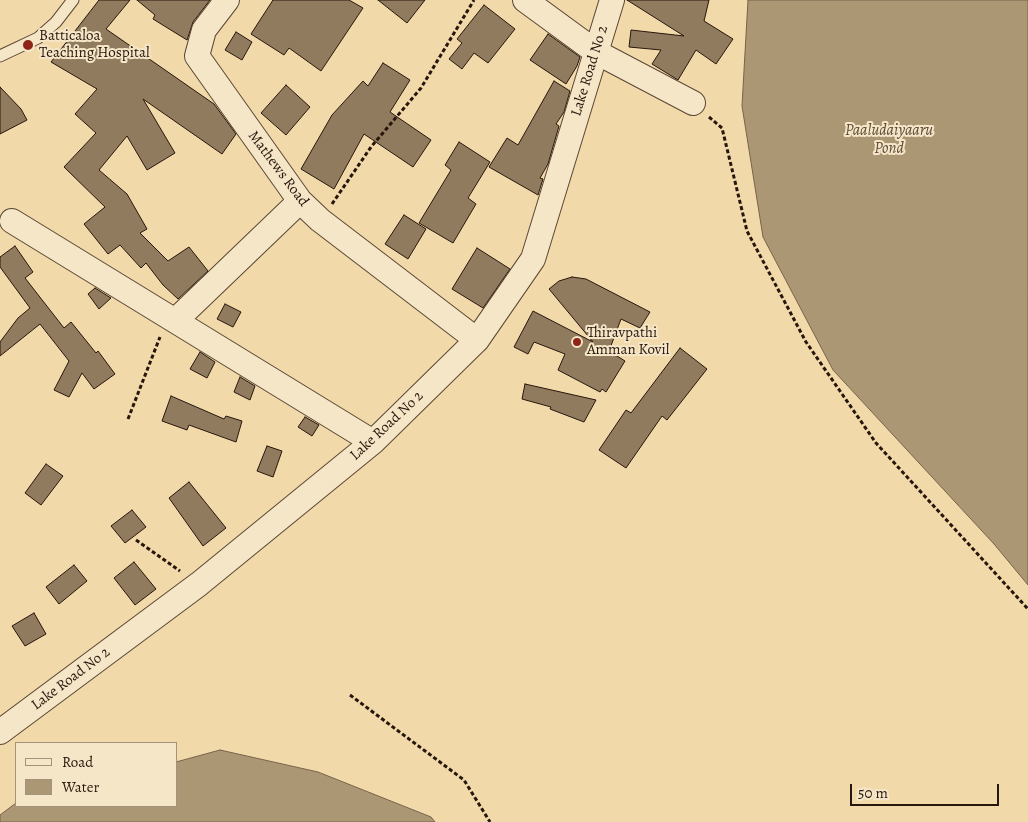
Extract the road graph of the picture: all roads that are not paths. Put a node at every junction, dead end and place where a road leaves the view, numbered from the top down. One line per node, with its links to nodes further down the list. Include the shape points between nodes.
1 (73, 0): 6 (lane, via 38,38)
2 (227, 0): 8 (street, Mathews Road, via 204,30 197,56)
3 (525, 0): 5 (street)
4 (612, 0): 5 (street, Lake Road No 2)
5 (596, 52): 7 (street); 11 (street, Lake Road No 2, via 533,260)
6 (0, 56)
7 (693, 103)
8 (300, 202): 10 (street); 11 (street, Mathews Road)
9 (12, 221): 10 (street, via 105,280)
10 (173, 318): 12 (street)
11 (477, 340): 12 (street, Lake Road No 2)
12 (373, 442): 13 (street, Lake Road No 2, via 200,584)
13 (0, 732)

